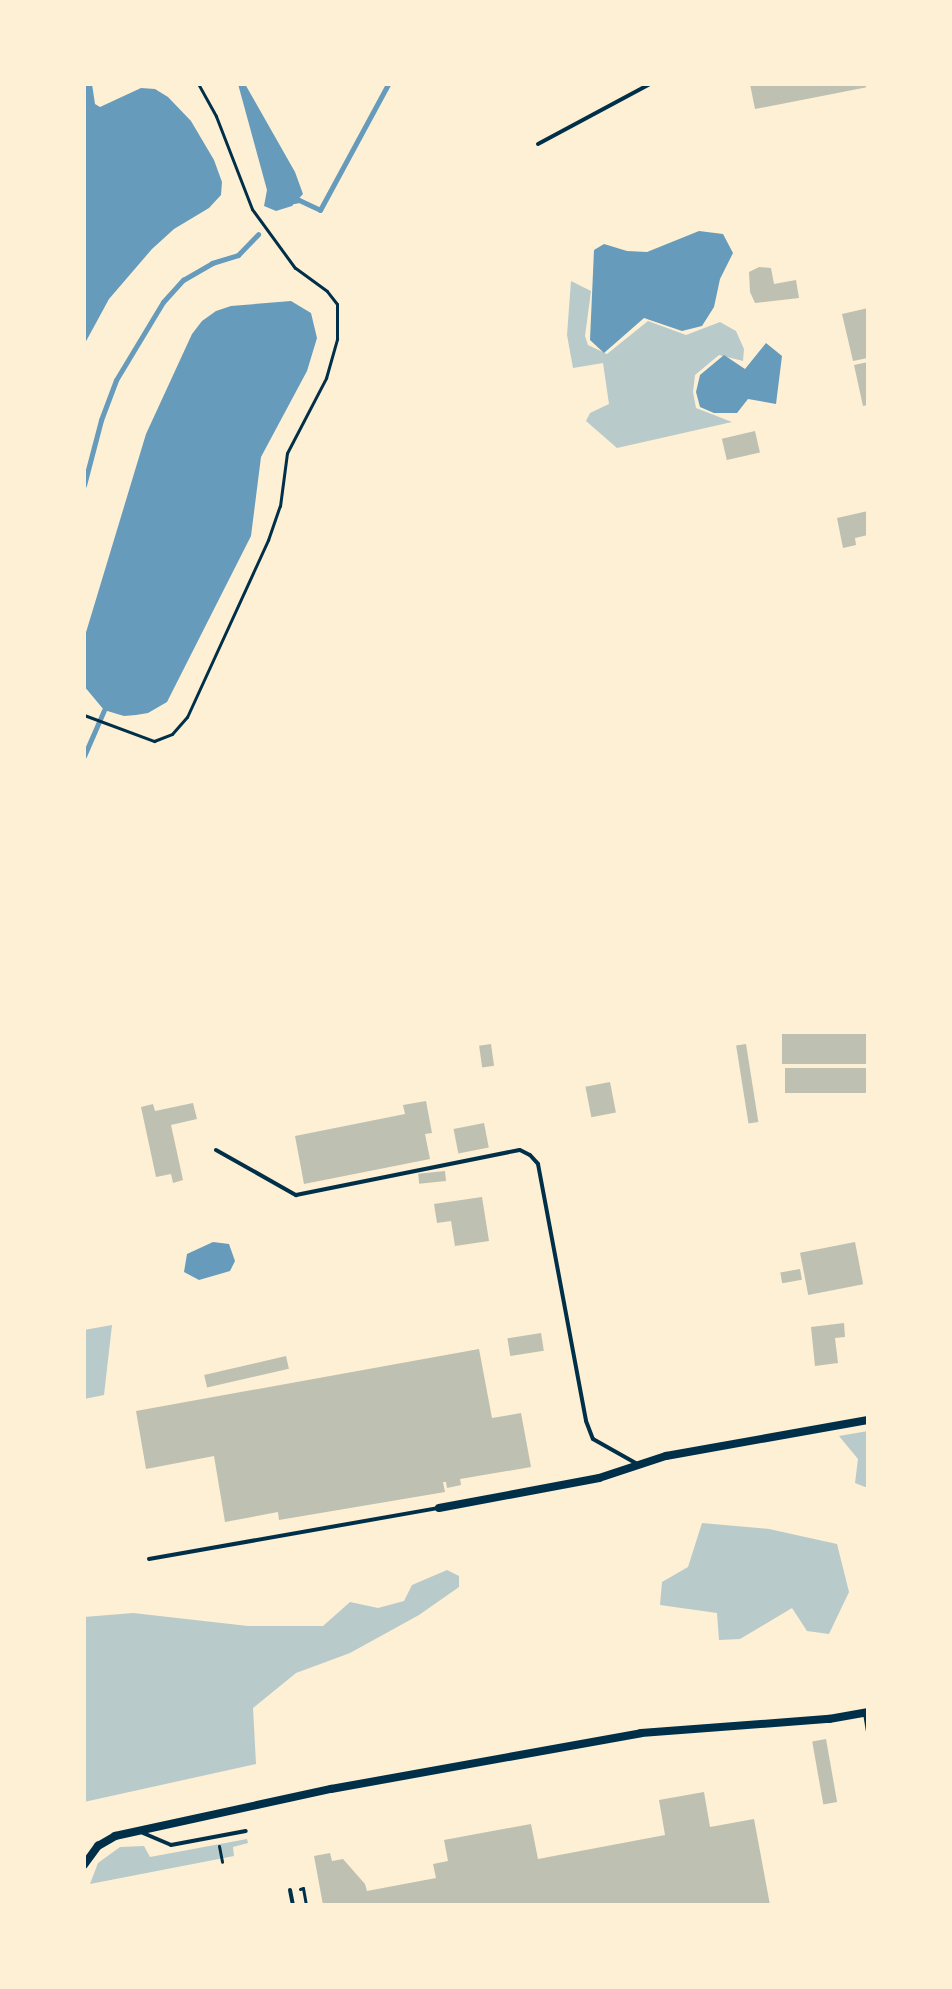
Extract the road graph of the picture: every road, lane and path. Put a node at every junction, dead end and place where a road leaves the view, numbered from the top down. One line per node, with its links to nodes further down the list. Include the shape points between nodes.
1 (198, 84): 4 (path, via 252,209 295,268 337,304 337,339 326,378 287,453 280,506 268,540 187,717 172,734 154,741)
2 (650, 84): 3 (lane)
3 (538, 144)
4 (86, 716)
5 (216, 1150): 7 (lane, via 296,1195 520,1150 530,1155 538,1164 586,1421 593,1439)
6 (868, 1420): 7 (street)
7 (639, 1465): 8 (street, via 599,1478)
8 (439, 1508): 9 (lane)
9 (149, 1559)
10 (866, 1712): 11 (lane); 12 (street, via 641,1733 331,1789)
11 (868, 1731)
12 (141, 1831): 14 (lane, via 171,1845); 16 (street, via 98,1846)
13 (246, 1831): 14 (lane)
14 (217, 1837): 15 (path)
15 (222, 1862)
16 (84, 1865)
17 (290, 1890): 18 (lane)
18 (293, 1905)

